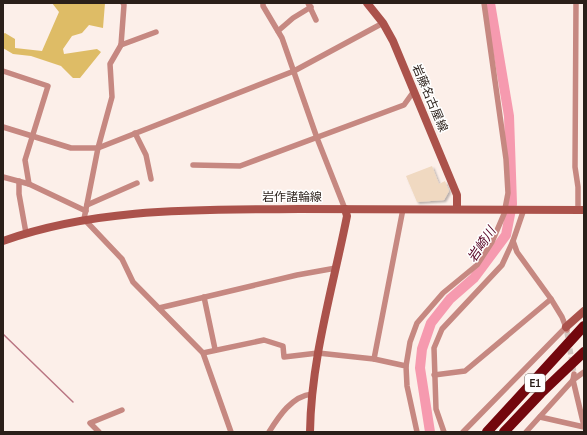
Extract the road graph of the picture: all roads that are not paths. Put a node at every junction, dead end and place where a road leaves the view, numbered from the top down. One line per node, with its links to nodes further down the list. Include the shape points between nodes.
1 (123, 3): 11 (street)
2 (263, 3): 9 (street)
3 (367, 3): 8 (main road, 岩藤名古屋線)
4 (484, 3): 30 (street, via 506,158 508,193)
5 (576, 3): 32 (street, via 575,166)
6 (309, 5): 7 (street); 9 (street)
7 (316, 20)
8 (383, 23): 13 (street); 14 (main road, 岩藤名古屋線, via 393,40)
9 (278, 31): 13 (street)
10 (156, 32): 11 (street)
11 (121, 45): 19 (street, via 110,64 112,97)
12 (3, 71): 17 (street, via 48,86)
13 (294, 71): 16 (street); 18 (street)
14 (414, 91): 18 (street, via 404,105); 27 (main road, 岩藤名古屋線, via 457,195)
15 (3, 127): 17 (street)
16 (135, 134): 19 (street); 22 (street, via 146,155)
17 (32, 136): 19 (street, via 71,148); 24 (street, via 25,160)
18 (317, 138): 20 (street, via 240,166); 28 (street)
19 (98, 148): 26 (street)
20 (193, 165)
21 (3, 177): 23 (street)
22 (151, 178)
23 (19, 181): 24 (street); 34 (street)
24 (29, 184): 33 (street)
25 (137, 184): 26 (street)
26 (87, 205): 33 (street)
27 (457, 208): 29 (main road, 岩作諸輪線); 30 (main road, 岩作諸輪線)
28 (345, 209): 29 (main road, 岩作諸輪線); 33 (main road, 岩作諸輪線, via 178,210); 37 (main road, via 347,216)
29 (404, 209): 49 (street)
30 (505, 209): 31 (main road, 岩作諸輪線); 50 (street, via 483,256 468,273 438,298 416,323)
31 (522, 209): 32 (main road, 岩作諸輪線); 36 (street)
32 (581, 210)
33 (85, 215): 34 (main road, 岩作諸輪線); 40 (street, via 122,259 133,282)
34 (26, 233): 35 (main road, 岩作諸輪線)
35 (3, 241)
36 (513, 241): 39 (street, via 517,252); 53 (street, via 497,272 440,333 434,348)
37 (336, 268): 38 (street); 48 (main road)
38 (204, 297): 40 (street); 45 (street)
39 (551, 299): 43 (street); 53 (street, via 465,371)
40 (159, 308): 47 (street)
41 (584, 311): 43 (main road)
42 (584, 326): 66 (highway)
43 (567, 330): 65 (street)
44 (584, 336): 66 (highway, E1)
45 (216, 349): 47 (street); 48 (street, via 264,340 283,346 284,357)
46 (584, 352): 67 (highway, E1)
47 (203, 353): 60 (street)
48 (318, 353): 49 (street); 55 (main road)
49 (374, 359): 50 (street)
50 (406, 366): 63 (street, via 407,386)
51 (584, 372): 54 (street)
52 (574, 374): 54 (street)
53 (434, 375): 64 (street, via 436,409)
54 (573, 380): 57 (street); 58 (street)
55 (312, 394): 61 (street, via 303,395 291,404); 62 (main road)
56 (122, 410): 59 (street, via 90,423)
57 (540, 417): 58 (street); 68 (street)
58 (584, 427): 69 (street)
59 (99, 432)
60 (231, 432)
61 (268, 432)
62 (310, 432)
63 (417, 432)
64 (444, 432)
65 (463, 432)
66 (487, 432)
67 (504, 432)
68 (526, 432)
69 (583, 432)

